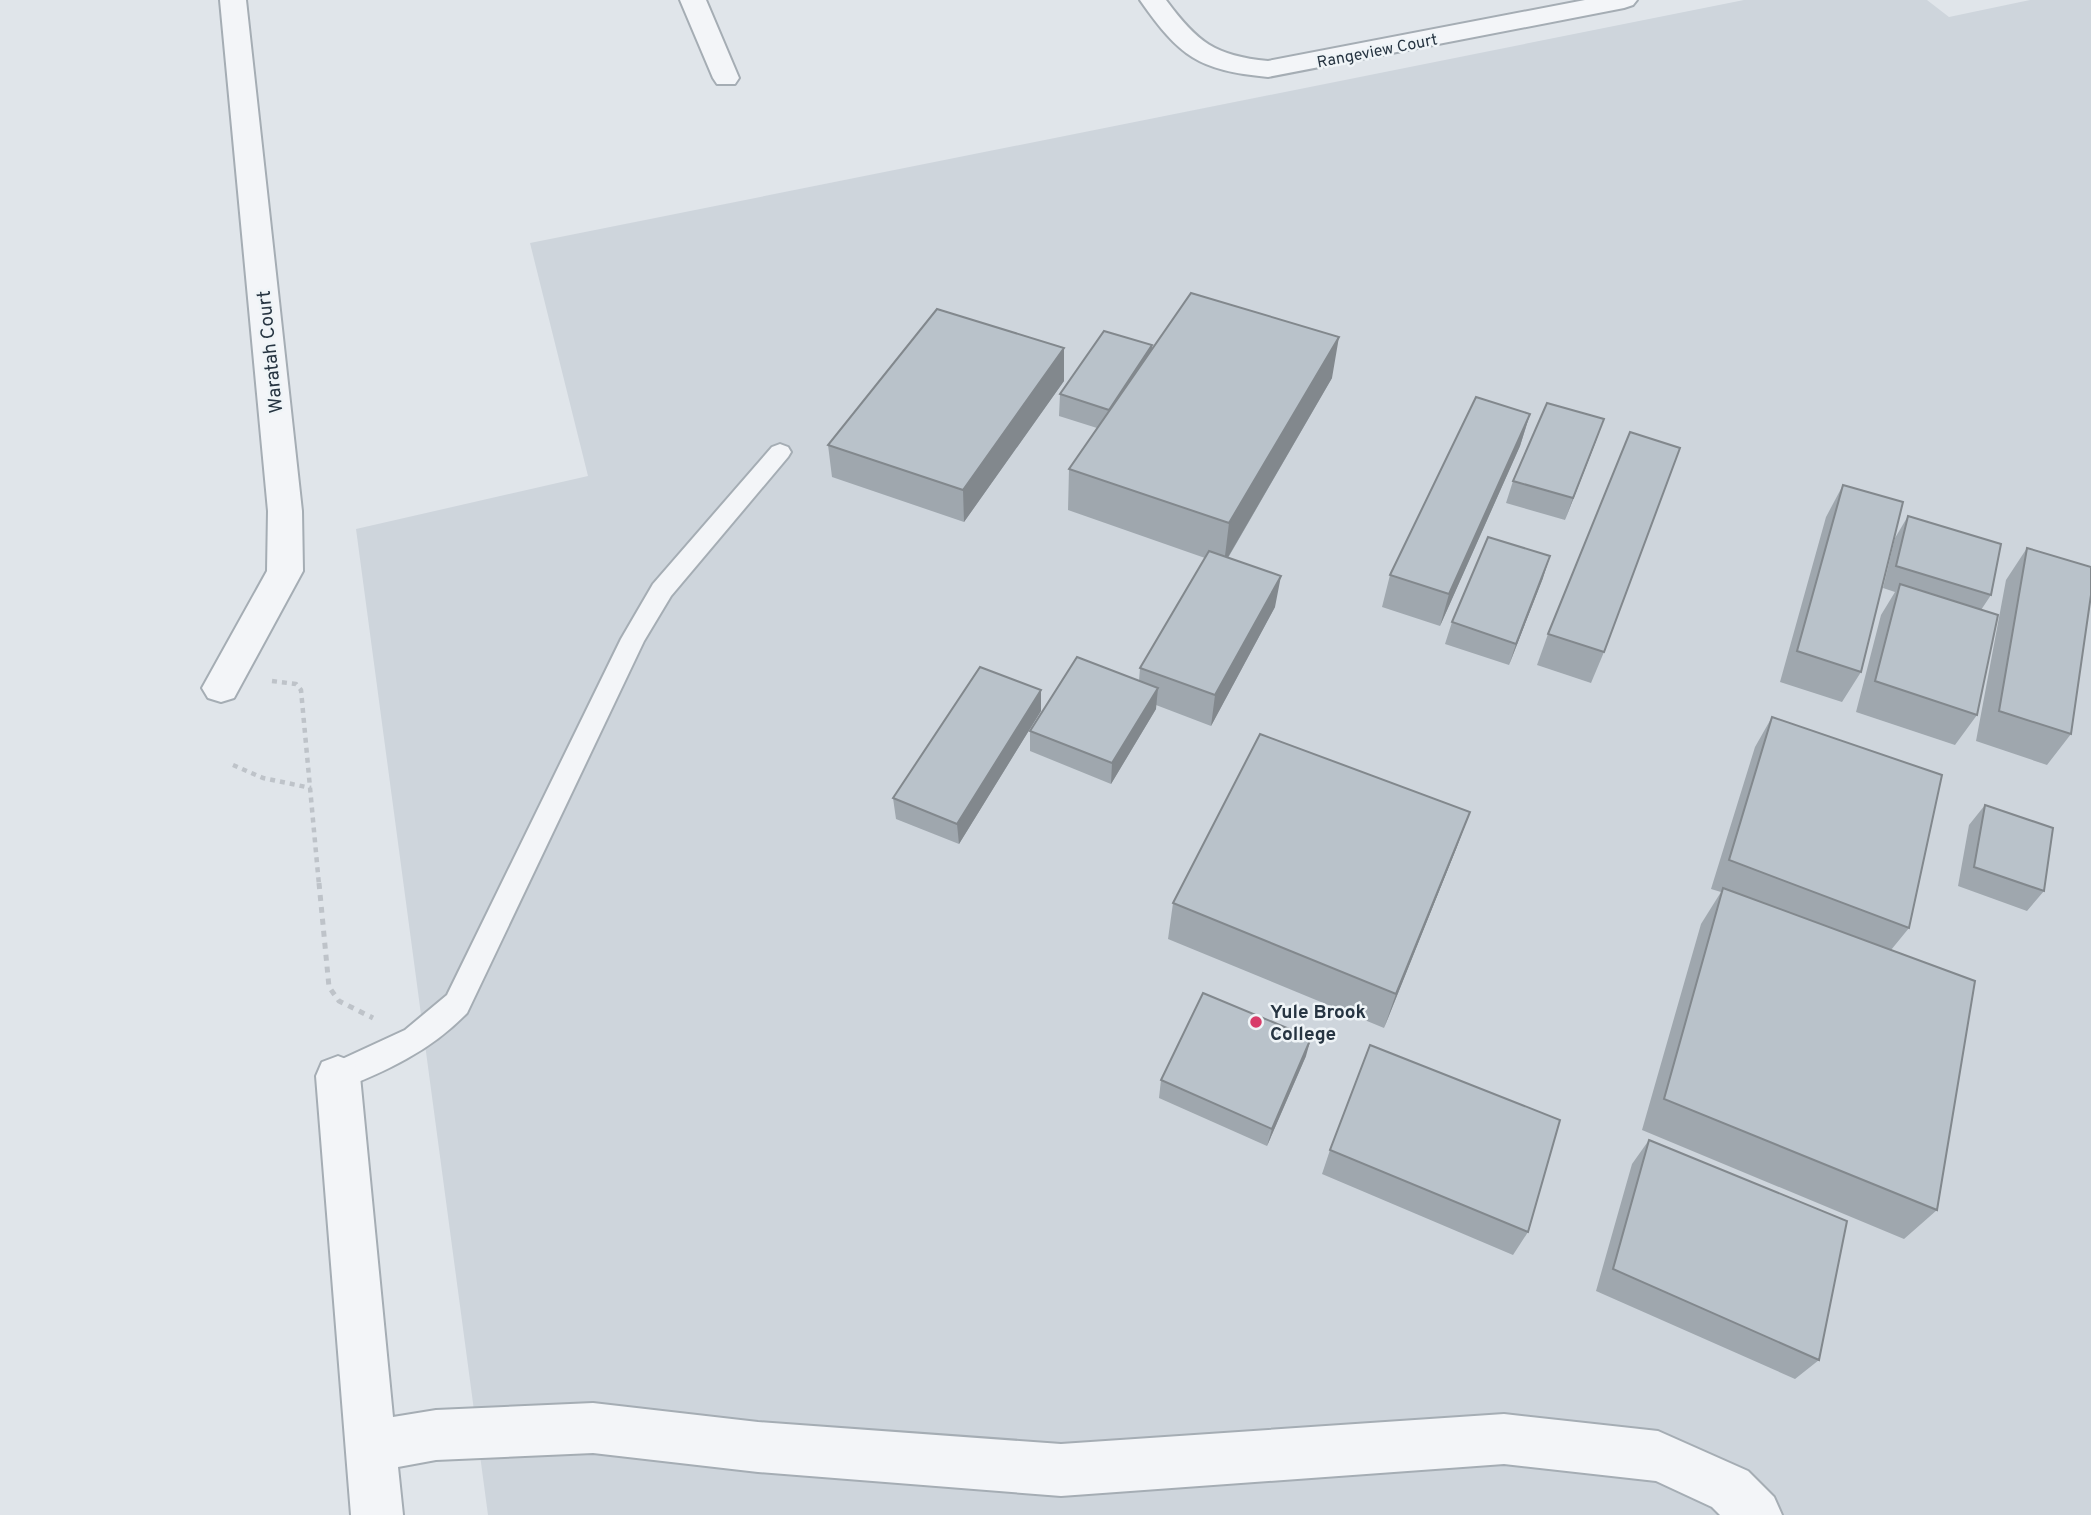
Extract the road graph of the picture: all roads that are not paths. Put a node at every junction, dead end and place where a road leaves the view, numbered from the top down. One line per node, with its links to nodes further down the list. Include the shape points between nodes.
1 (233, 0): 7 (street, Waratah Court, via 287,557 277,589)
2 (693, 0): 5 (street)
3 (1153, 0): 4 (street, Rangeview Court, via 1194,51 1223,63 1268,69)
4 (1624, 0)
5 (726, 78)
6 (779, 452): 8 (lane, via 662,590 633,639 457,1004 409,1047)
7 (221, 688)
8 (338, 1076): 9 (street)
9 (372, 1446): 10 (street); 11 (street, via 436,1435 593,1427 758,1447 1061,1470 1504,1439 1658,1455 1730,1489)
10 (377, 1515)
11 (1756, 1515)

